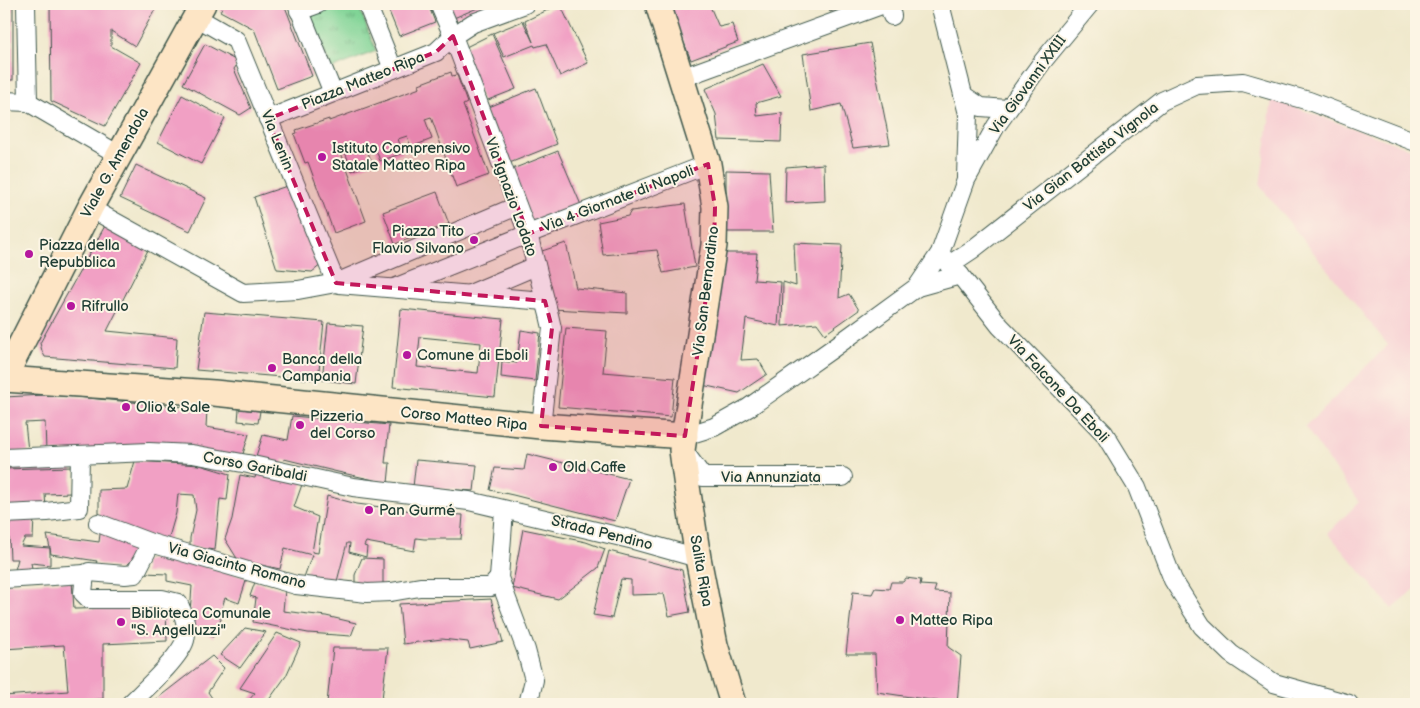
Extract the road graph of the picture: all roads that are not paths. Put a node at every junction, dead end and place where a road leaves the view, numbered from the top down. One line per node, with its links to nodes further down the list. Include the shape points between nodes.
1 (26, 4): 18 (street)
2 (318, 4): 9 (street)
3 (367, 4): 13 (street)
4 (439, 4): 12 (street, Via Ignazio Lodato)
5 (525, 4): 12 (street, Piazza Matteo Ripa, via 473,23)
6 (658, 4): 14 (street, Via San Bernardino)
7 (940, 4): 15 (street)
8 (1090, 4): 19 (street, Via Giovanni XXIII)
9 (298, 7): 16 (street)
10 (888, 8): 14 (street)
11 (199, 10): 20 (street, Via Lenin, via 236,40); 24 (street, Viale G. Amendola)
12 (453, 36): 13 (street, Piazza Matteo Ripa, via 436,52); 27 (street, Via Ignazio Lodato)
13 (393, 69): 16 (street, Piazza Matteo Ripa)
14 (681, 78): 25 (street, Via San Bernardino)
15 (955, 85): 19 (street, via 981,106); 22 (street, via 968,114)
16 (333, 93): 20 (street, Piazza Matteo Ripa)
17 (4, 101): 18 (street)
18 (28, 102): 24 (street)
19 (1007, 109): 21 (street, Via Giovanni XXIII)
20 (268, 119): 32 (street, Via Lenin)
21 (996, 126): 22 (street); 26 (street, Via Giovanni XXIII)
22 (968, 134): 26 (street)
23 (1416, 142): 30 (street, Via Gian Battista Vignola, via 1309,102 1243,82 1197,85 1162,101)
24 (120, 155): 28 (street, Viale G. Amendola)
25 (708, 164): 29 (street, Via 4 Giornate di Napoli); 39 (street, Via San Bernardino, via 715,207 714,245)
26 (966, 180): 30 (street, Via Giovanni XXIII)
27 (517, 206): 29 (street, Via Ignazio Lodato); 32 (street)
28 (90, 208): 32 (street, via 243,293 298,290); 37 (street, Viale G. Amendola)
29 (528, 234): 31 (street, Via Ignazio Lodato); 34 (street, Via 4 Giornate di Napoli)
30 (950, 265): 33 (street, Via Gian Battista Vignola); 33 (street, Via Gian Battista Vignola); 54 (street, Via Falcone Da Eboli, via 1000,326 1104,433 1136,488 1173,580 1202,626 1231,654 1274,683)
31 (536, 266): 35 (street); 36 (street, Via Ignazio Lodato)
32 (336, 283): 34 (street)
33 (917, 287): 39 (street, Via Gian Battista Vignola, via 748,408)
34 (394, 288): 35 (street)
35 (467, 294): 36 (street)
36 (546, 301): 38 (street, Via Ignazio Lodato, via 552,328)
37 (4, 378): 38 (street, Corso Matteo Ripa, via 214,393)
38 (541, 426): 39 (street, Corso Matteo Ripa)
39 (684, 443): 42 (street, Via Annunziata, via 703,477); 47 (street, Salita Ripa)
40 (80, 455): 41 (street, Corso Garibaldi); 43 (street, Corso Garibaldi, via 192,454 354,487 469,501); 44 (street, via 79,508)
41 (4, 458)
42 (843, 477)
43 (504, 510): 47 (street, Strada Pendino); 49 (street)
44 (4, 514)
45 (98, 523): 46 (street, Via Giacinto Romano)
46 (151, 542): 48 (street, via 135,574); 49 (street, Via Giacinto Romano, via 296,585 367,593 420,587 491,587)
47 (698, 558): 53 (street, Salita Ripa, via 715,645)
48 (85, 574): 50 (street); 51 (street, via 83,592 90,599 162,599 178,603 184,614 185,640 178,654)
49 (499, 578): 52 (street, via 534,680)
50 (4, 580)
51 (130, 704)
52 (528, 704)
53 (733, 704)
54 (1349, 704)

